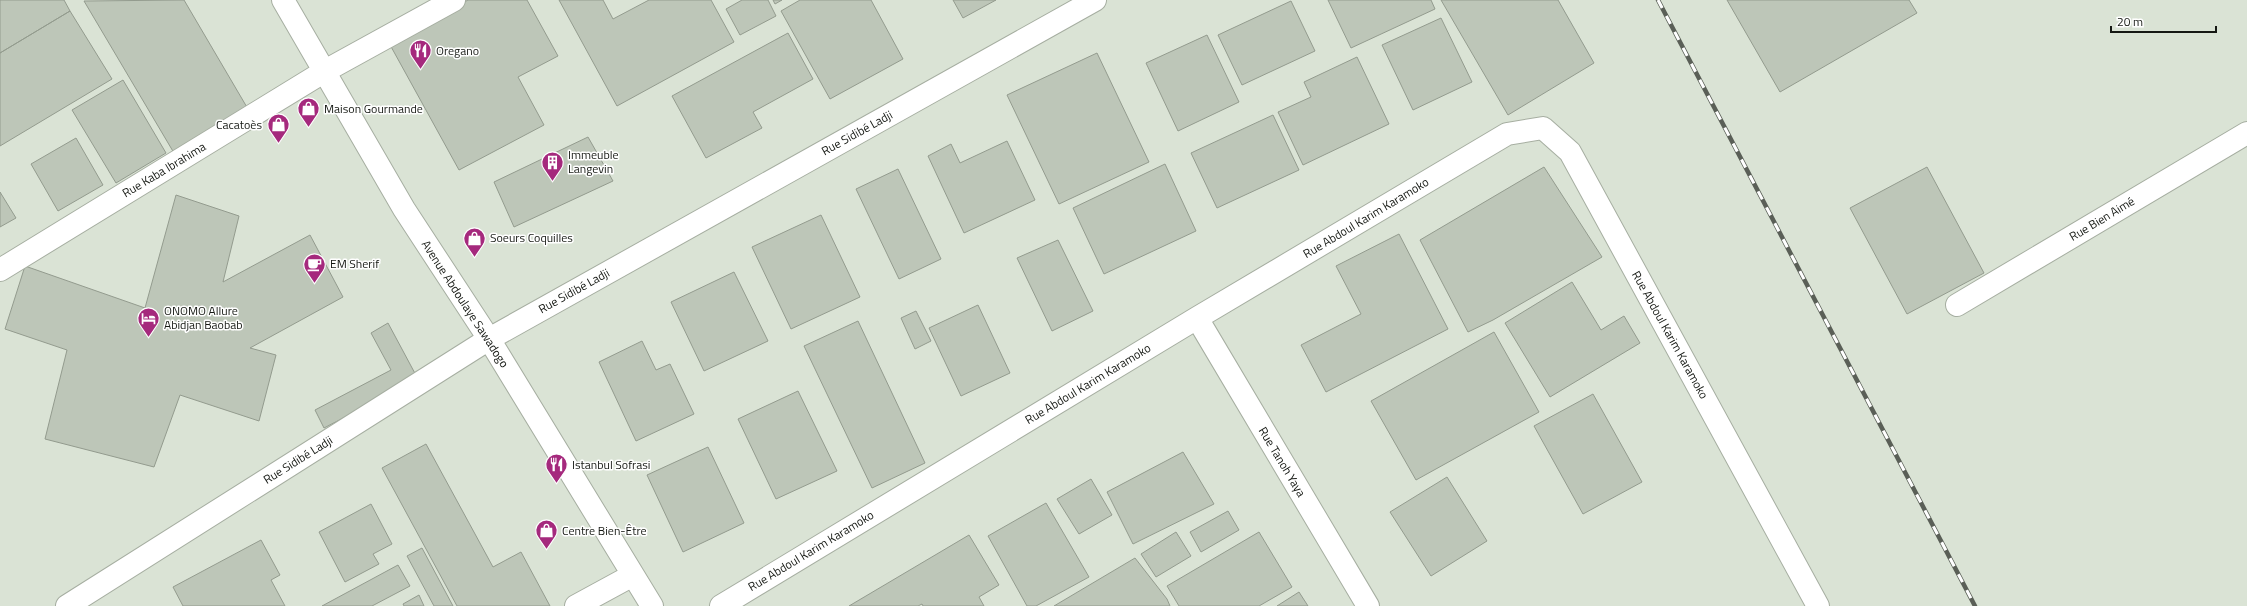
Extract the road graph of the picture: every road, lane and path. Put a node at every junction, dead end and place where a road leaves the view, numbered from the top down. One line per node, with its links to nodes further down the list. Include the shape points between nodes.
1 (283, 0): 4 (street, Avenue Abdoulaye Sawadogo)
2 (454, 0): 4 (street, Rue Kaba Ibrahima)
3 (1095, 0): 9 (street, Rue Sidibé Ladji)
4 (325, 71): 6 (street, Rue Kaba Ibrahima); 9 (street, Avenue Abdoulaye Sawadogo, via 404,209)
5 (2247, 133): 7 (street, Rue Bien Aimé)
6 (0, 270)
7 (1957, 305)
8 (1197, 318): 14 (street, Rue Abdoul Karim Karamoko); 15 (street, Rue Tanoh Yaya); 16 (street, Rue Abdoul Karim Karamoko, via 1507,134 1544,128 1570,152)
9 (489, 339): 10 (street, Avenue Abdoulaye Sawadogo); 11 (street, Rue Sidibé Ladji)
10 (633, 574): 12 (street); 13 (street, Avenue Abdoulaye Sawadogo)
11 (67, 606)
12 (576, 606)
13 (652, 606)
14 (721, 606)
15 (1368, 606)
16 (1818, 606)

